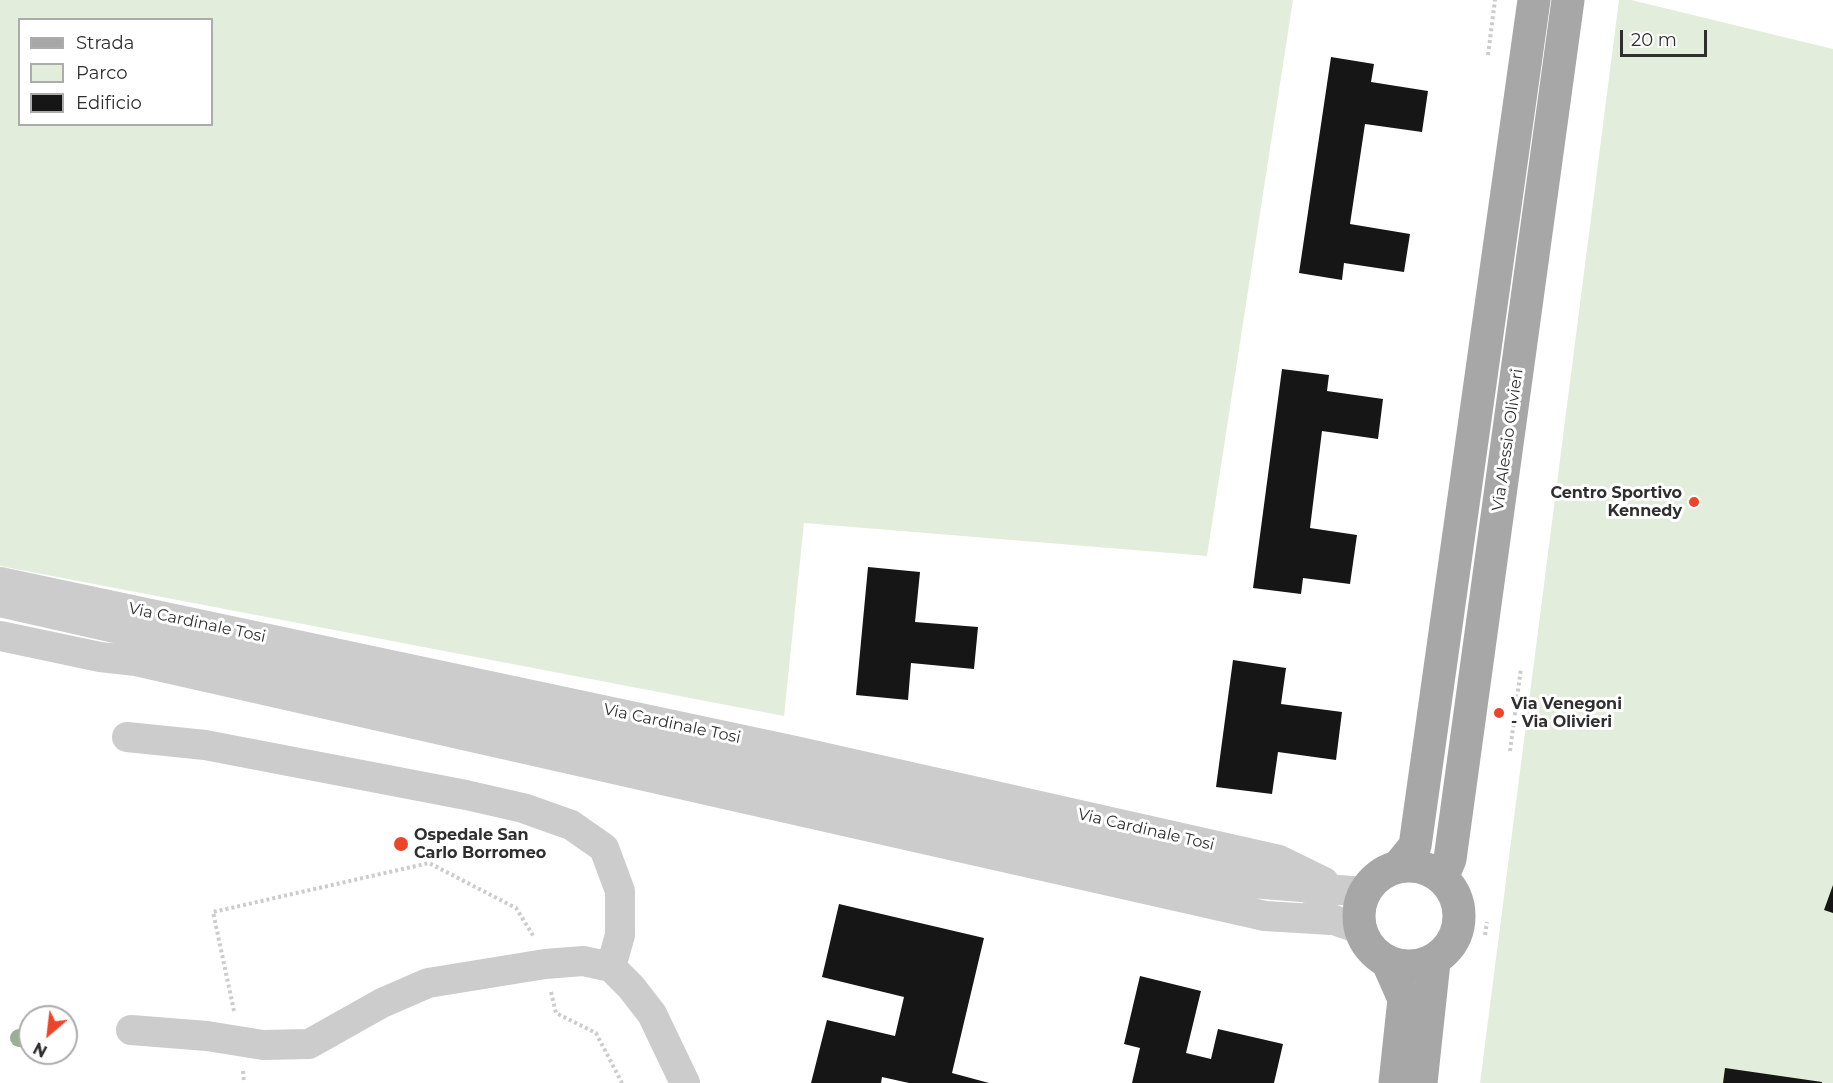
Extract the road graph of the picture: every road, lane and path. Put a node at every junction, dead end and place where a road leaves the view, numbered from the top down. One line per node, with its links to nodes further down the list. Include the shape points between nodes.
1 (1495, 0): 4 (path)
2 (1534, 0): 14 (main road, via 1415,846)
3 (1568, 0): 16 (main road, Via Alessio Olivieri, via 1450,859)
4 (1488, 55)
5 (0, 582): 10 (street, Via Cardinale Tosi)
6 (0, 602): 12 (street, Via Cardinale Tosi)
7 (0, 636): 20 (street, via 136,661 1265,916)
8 (1521, 668): 11 (path)
9 (127, 737): 25 (street, via 205,745 466,795 523,808 571,825 604,848 620,891 620,934)
10 (795, 751): 12 (street); 13 (street, Via Cardinale Tosi)
11 (1510, 751)
12 (791, 781): 15 (street, Via Cardinale Tosi)
13 (1198, 842): 15 (street); 18 (street, Via Cardinale Tosi, via 1280,860)
14 (1398, 867): 16 (main road, via 1430,870); 18 (main road)
15 (1191, 871): 17 (street, Via Cardinale Tosi)
16 (1442, 878): 22 (main road, via 1456,897 1459,913 1451,944)
17 (1239, 882): 18 (street, Via Cardinale Tosi); 20 (street, Via Cardinale Tosi)
18 (1350, 890): 20 (main road, via 1358,911)
19 (1487, 922): 21 (path)
20 (1345, 924): 23 (main road)
21 (1485, 935)
22 (1434, 962): 23 (main road, via 1405,967); 32 (main road)
23 (1388, 963): 31 (main road, via 1404,999)
24 (545, 964): 25 (street, via 583,961); 27 (street, via 428,983 382,1003 309,1044 263,1045); 27 (path, via 544,952 516,908 429,863 213,912); 29 (path, via 556,1013 596,1033)
25 (611, 968): 30 (street, via 652,1014)
26 (131, 1030): 27 (street)
27 (241, 1041): 28 (path)
28 (244, 1083)
29 (622, 1083)
30 (685, 1083)
31 (1395, 1083)
32 (1421, 1083)

